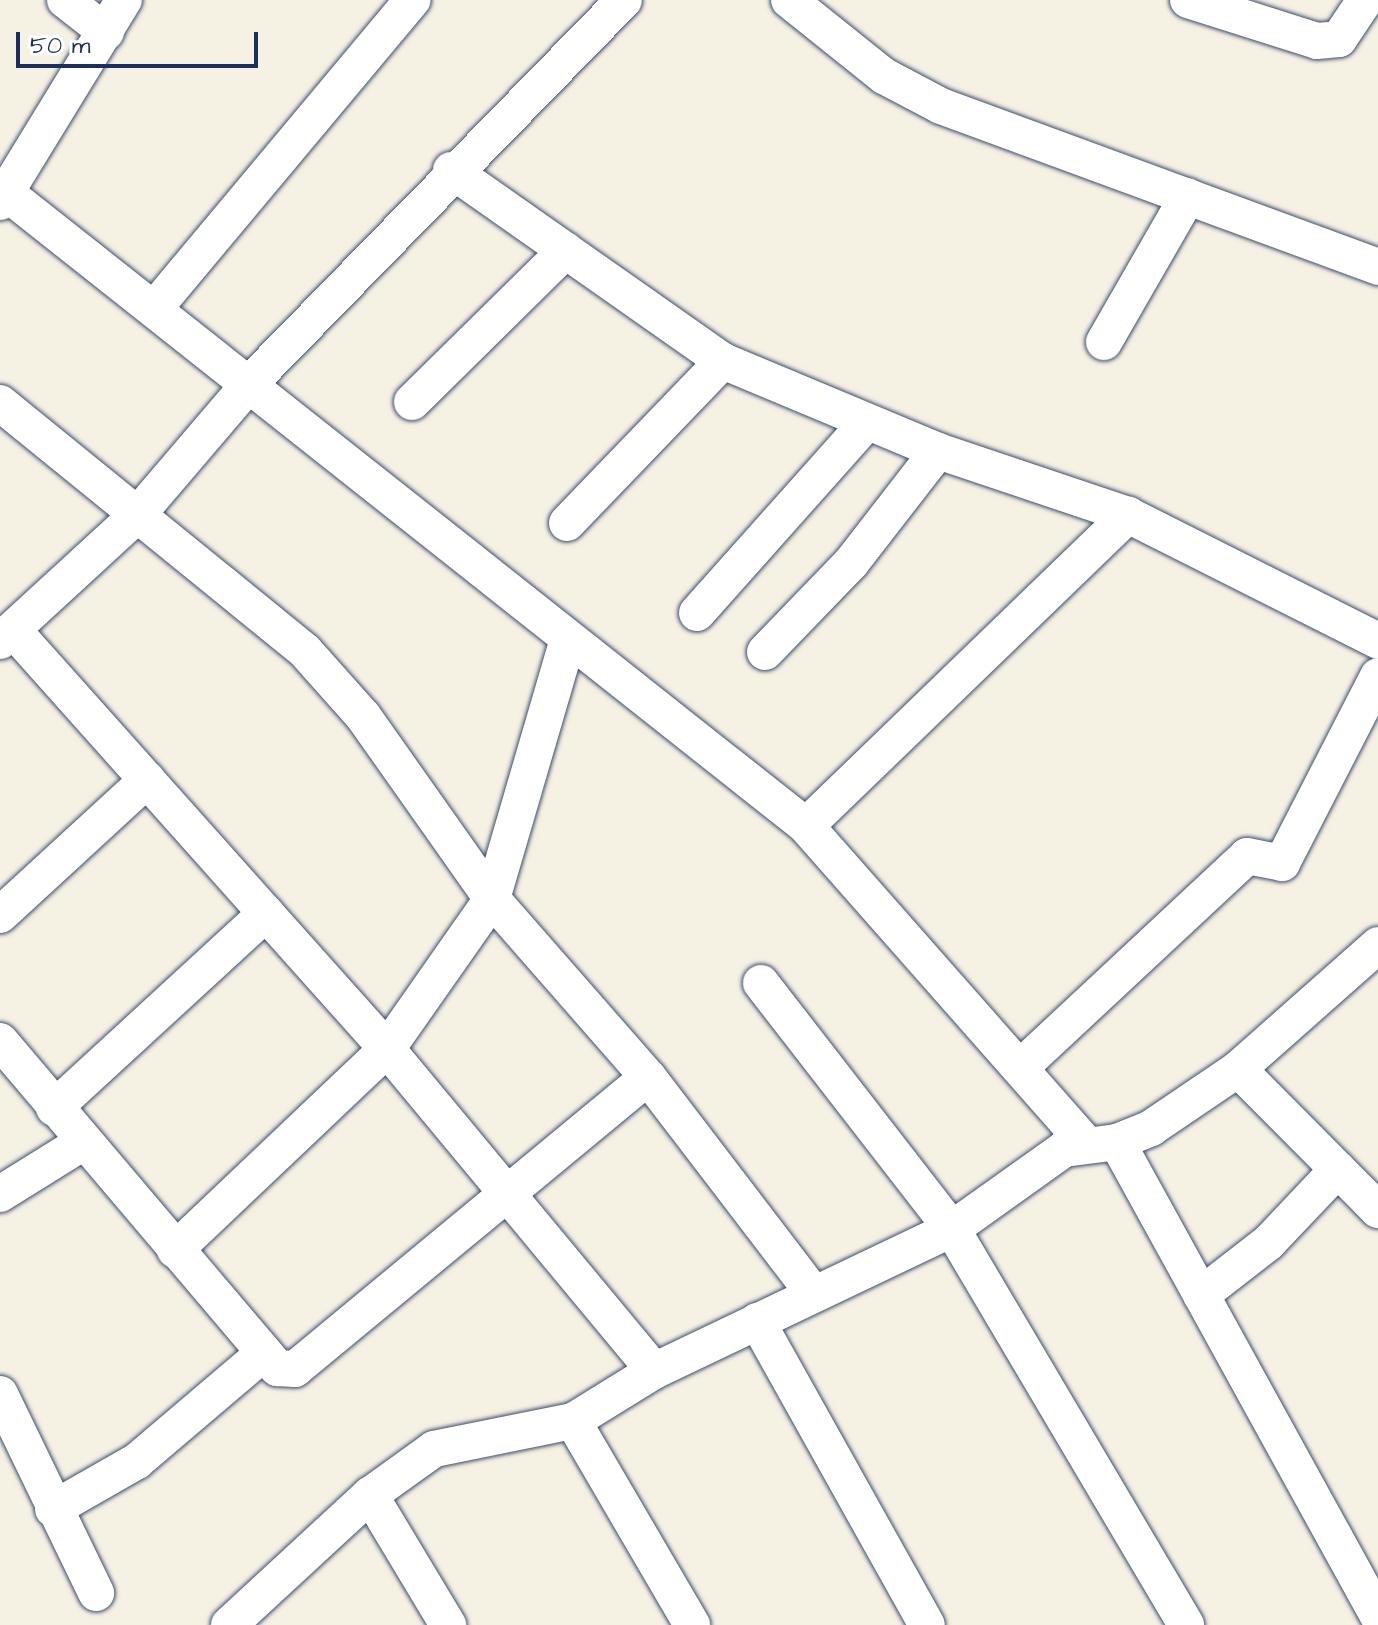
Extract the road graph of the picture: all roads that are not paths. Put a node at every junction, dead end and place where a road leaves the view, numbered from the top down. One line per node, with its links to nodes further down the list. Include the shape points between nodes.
1 (65, 0): 8 (street)
2 (124, 0): 8 (street)
3 (412, 0): 14 (street)
4 (624, 0): 9 (street)
5 (789, 0): 11 (street, via 884,76 941,106)
6 (1188, 0): 7 (street, via 1317,41 1339,39)
7 (1365, 0)
8 (106, 32): 10 (street)
9 (451, 170): 12 (street); 17 (street)
10 (3, 195): 14 (street)
11 (1188, 196): 13 (street); 15 (street)
12 (566, 250): 16 (street); 18 (street)
13 (1378, 267)
14 (154, 309): 17 (street)
15 (1104, 342)
16 (723, 361): 20 (street); 24 (street)
17 (250, 383): 22 (street); 28 (street, via 421,514)
18 (412, 402)
19 (0, 403): 22 (street)
20 (866, 423): 21 (street); 25 (street)
21 (938, 451): 23 (street); 29 (street, via 851,563)
22 (139, 513): 26 (street); 33 (street, via 305,651 363,716)
23 (1128, 515): 27 (street); 32 (street)
24 (567, 523)
25 (697, 613)
26 (7, 636): 31 (street)
27 (1378, 641)
28 (567, 642): 32 (street); 33 (street)
29 (765, 652)
30 (1378, 676): 40 (street, via 1282,863 1247,856)
31 (147, 780): 34 (street); 35 (street)
32 (806, 826): 40 (street)
33 (492, 899): 39 (street); 42 (street)
34 (266, 913): 39 (street); 43 (street)
35 (0, 915)
36 (1378, 945): 41 (street)
37 (761, 983): 50 (street)
38 (0, 1041): 43 (street)
39 (387, 1049): 48 (street); 51 (street)
40 (1021, 1067): 45 (street)
41 (1238, 1069): 45 (street, via 1151,1128); 46 (street)
42 (648, 1077): 48 (street); 52 (street)
43 (54, 1108): 44 (street)
44 (82, 1143): 47 (street); 51 (street)
45 (1102, 1144): 50 (street, via 1064,1149); 53 (street)
46 (1338, 1169): 49 (street); 53 (street, via 1269,1242)
47 (0, 1194)
48 (501, 1194): 55 (street, via 295,1369 277,1368); 56 (street)
49 (1378, 1210)
50 (952, 1229): 52 (street); 67 (street)
51 (175, 1250): 55 (street)
52 (813, 1293): 54 (street)
53 (1201, 1295): 62 (street)
54 (757, 1321): 56 (street); 66 (street)
55 (264, 1353): 60 (street, via 137,1461)
56 (654, 1371): 58 (street)
57 (0, 1394): 60 (street)
58 (573, 1421): 59 (street, via 460,1439); 65 (street)
59 (370, 1495): 63 (street); 64 (street)
60 (53, 1509): 61 (street)
61 (96, 1593)
62 (1378, 1616)
63 (229, 1625)
64 (448, 1625)
65 (692, 1625)
66 (927, 1625)
67 (1186, 1625)

